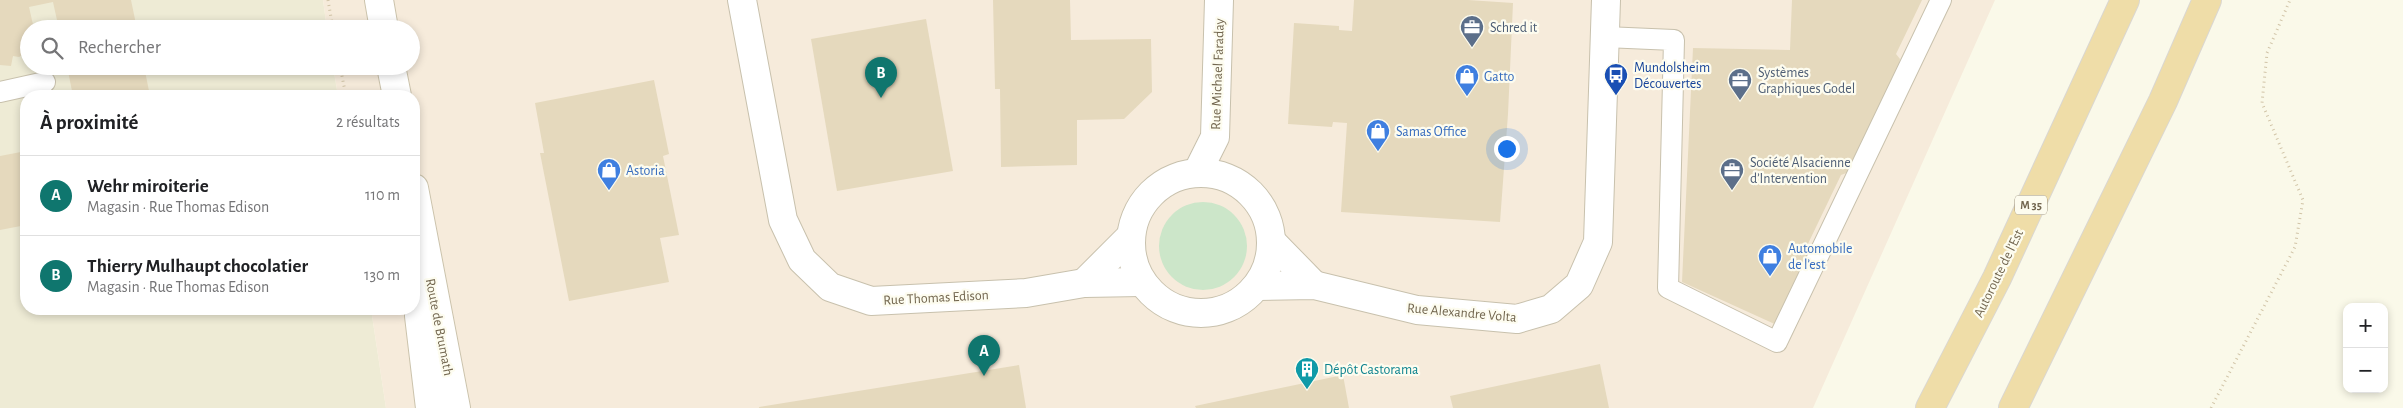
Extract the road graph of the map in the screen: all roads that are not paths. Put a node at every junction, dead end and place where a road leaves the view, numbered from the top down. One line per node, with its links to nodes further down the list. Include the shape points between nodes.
1 (379, 0): 8 (street)
2 (742, 0): 22 (street, Rue Thomas Edison, via 783,220 802,260 830,287 871,301 1026,293)
3 (1219, 0): 14 (street, Rue Michael Faraday)
4 (1606, 0): 9 (street, Rue Alexandre Volta)
5 (1941, 0): 9 (lane, via 1777,342 1668,288 1674,40)
6 (2125, 0): 27 (highway, Autoroute de l’Est / M 35, via 1997,278)
7 (2207, 0): 28 (highway, via 2163,101)
8 (382, 20)
9 (1605, 37): 23 (street, Rue Alexandre Volta, via 1598,242 1579,285 1551,309 1517,319 1417,310)
10 (393, 75): 12 (street)
11 (45, 82): 13 (lane)
12 (396, 90)
13 (0, 92)
14 (1215, 137): 15 (street, Rue Michael Faraday); 16 (street)
15 (1197, 173): 16 (street); 19 (street, via 1179,176 1160,185 1144,201 1134,219)
16 (1231, 180): 20 (street, via 1248,191 1261,206)
17 (420, 222): 18 (street, Route de Brumath)
18 (422, 233): 25 (street, via 420,316); 26 (street, Route de Brumath)
19 (1130, 237): 21 (street, via 1132,262); 22 (street)
20 (1271, 241): 23 (street); 24 (street, via 1268,264)
21 (1141, 282): 22 (street, Rue Thomas Edison); 24 (street, via 1162,303 1181,312 1201,314 1222,311 1241,302)
22 (1084, 283)
23 (1314, 285): 24 (street, Rue Alexandre Volta)
24 (1258, 286)
25 (430, 408)
26 (456, 408)
27 (1930, 408)
28 (2013, 408)

